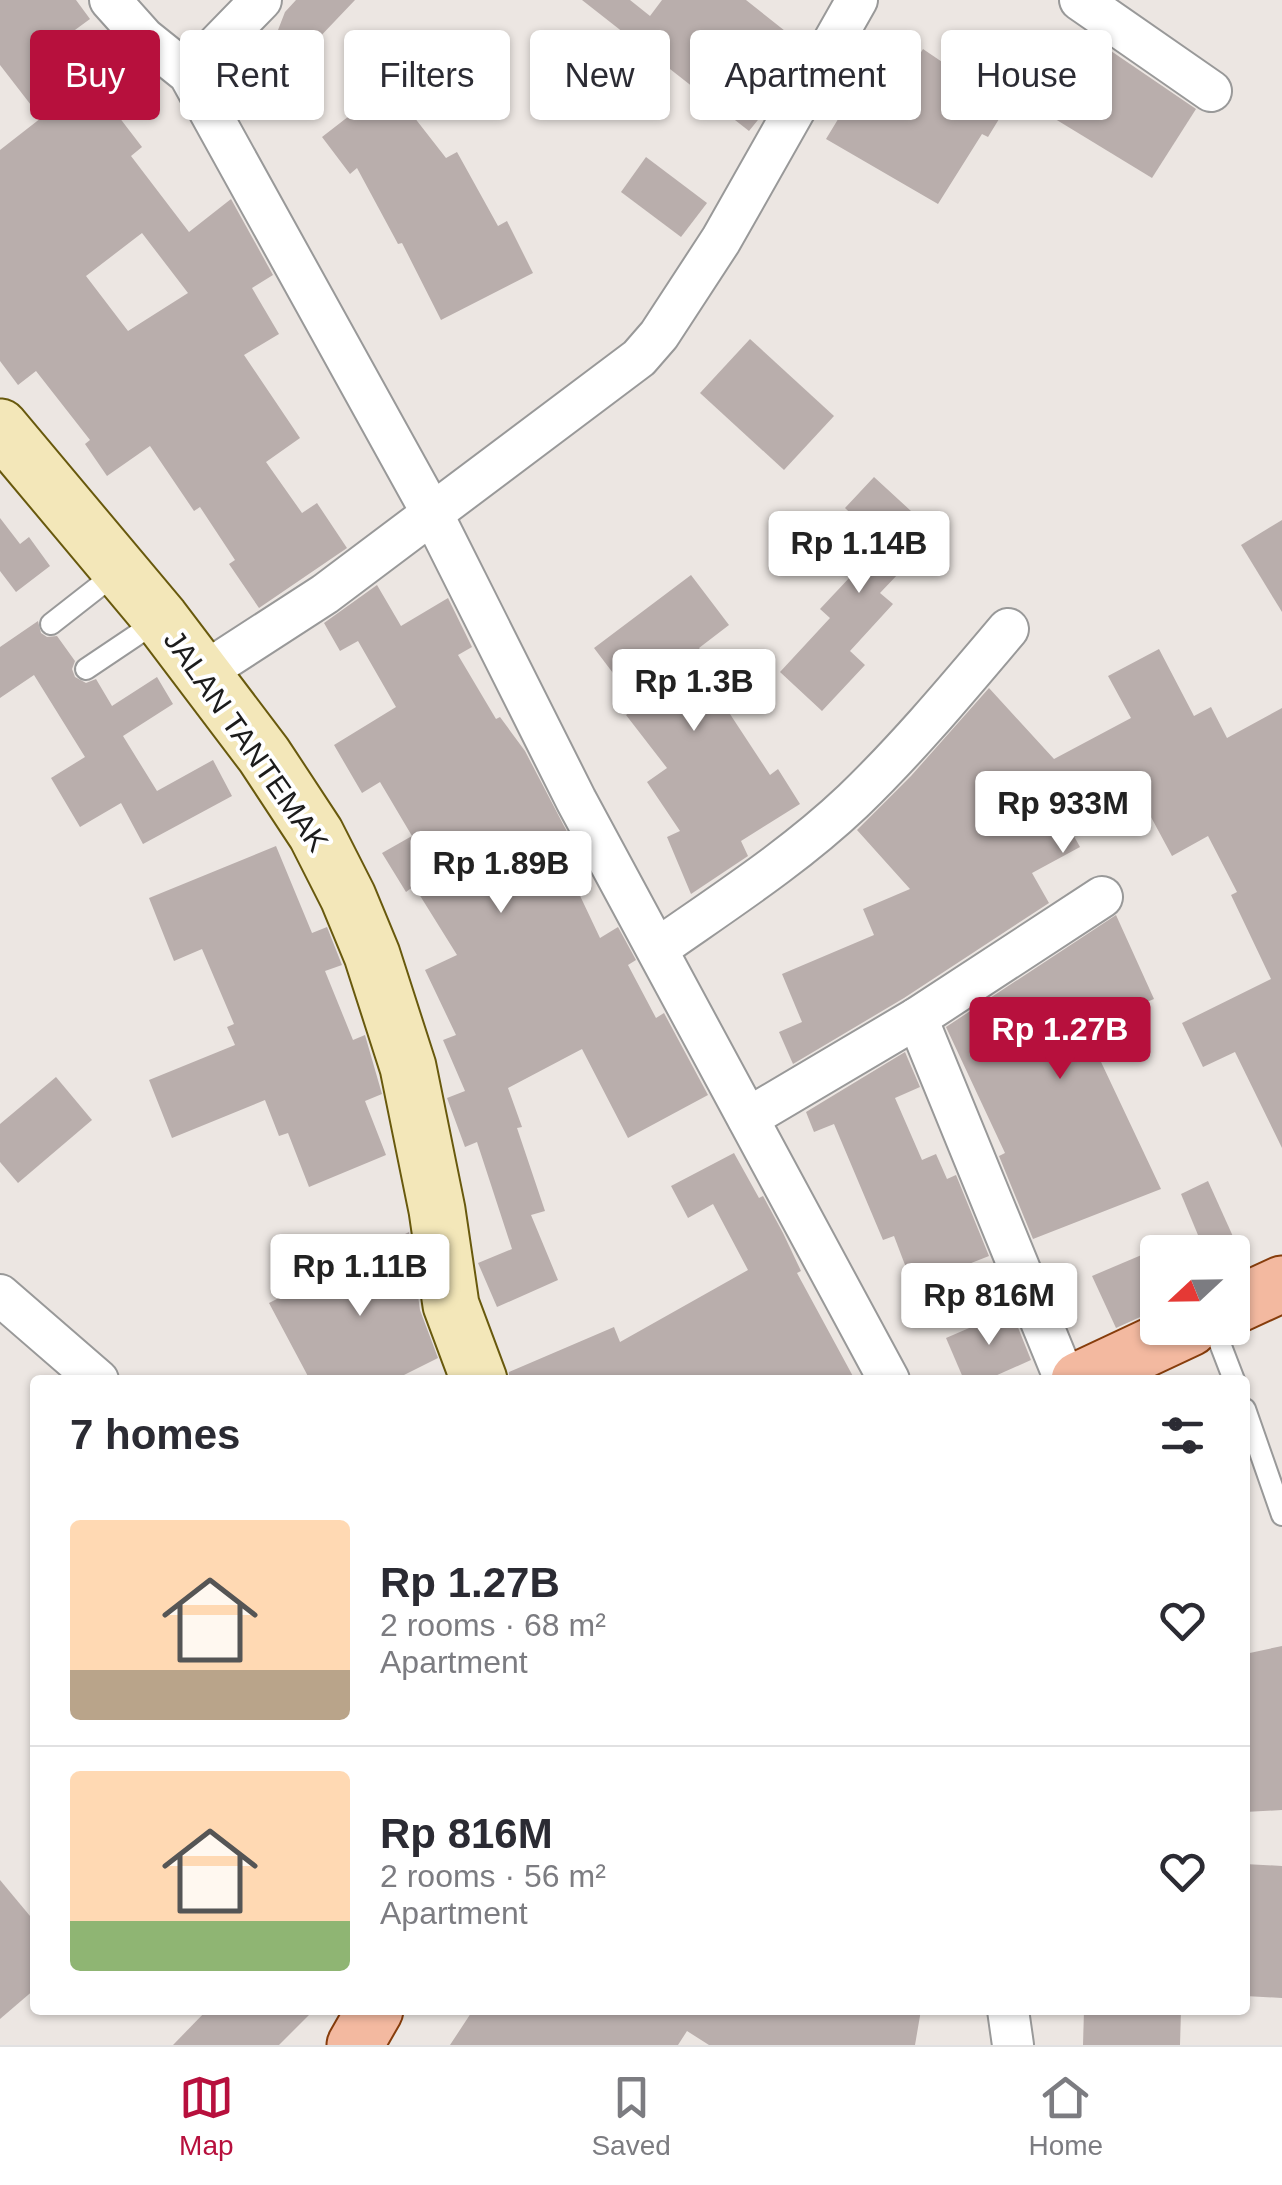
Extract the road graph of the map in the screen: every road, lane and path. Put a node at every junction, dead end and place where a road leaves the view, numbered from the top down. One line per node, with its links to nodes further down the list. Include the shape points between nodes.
1 (110, 0): 6 (street)
2 (261, 0): 5 (street)
3 (857, 0): 10 (street, via 721,240 659,335 617,377)
4 (1080, 0): 7 (street)
5 (232, 30)
6 (180, 67)
7 (1211, 91)
8 (214, 120): 10 (street)
9 (0, 426): 11 (street, JALAN TANTEMAK)
10 (433, 515): 16 (street); 18 (street)
11 (120, 570): 12 (street, JALAN TANTEMAK); 13 (lane)
12 (161, 619): 15 (lane); 16 (street, JALAN TANTEMAK)
13 (51, 624)
14 (1008, 629): 18 (street, via 851,803)
15 (86, 669)
16 (203, 674): 27 (street, JALAN TANTEMAK, via 316,834 372,955 408,1067 452,1305)
17 (1102, 897): 19 (street)
18 (656, 949): 20 (street)
19 (917, 1018): 20 (street); 29 (street)
20 (748, 1118): 28 (street)
21 (1282, 1284): 23 (main road)
22 (0, 1295): 26 (street)
23 (1250, 1299)
24 (1154, 1345): 30 (main road)
25 (1221, 1345): 31 (lane)
26 (92, 1375)
27 (478, 1375)
28 (886, 1375)
29 (1063, 1375)
30 (1090, 1375)
31 (1232, 1375)
32 (1250, 1424): 33 (lane)
33 (1282, 1514)
34 (1009, 2015): 35 (street)
35 (1013, 2045)

